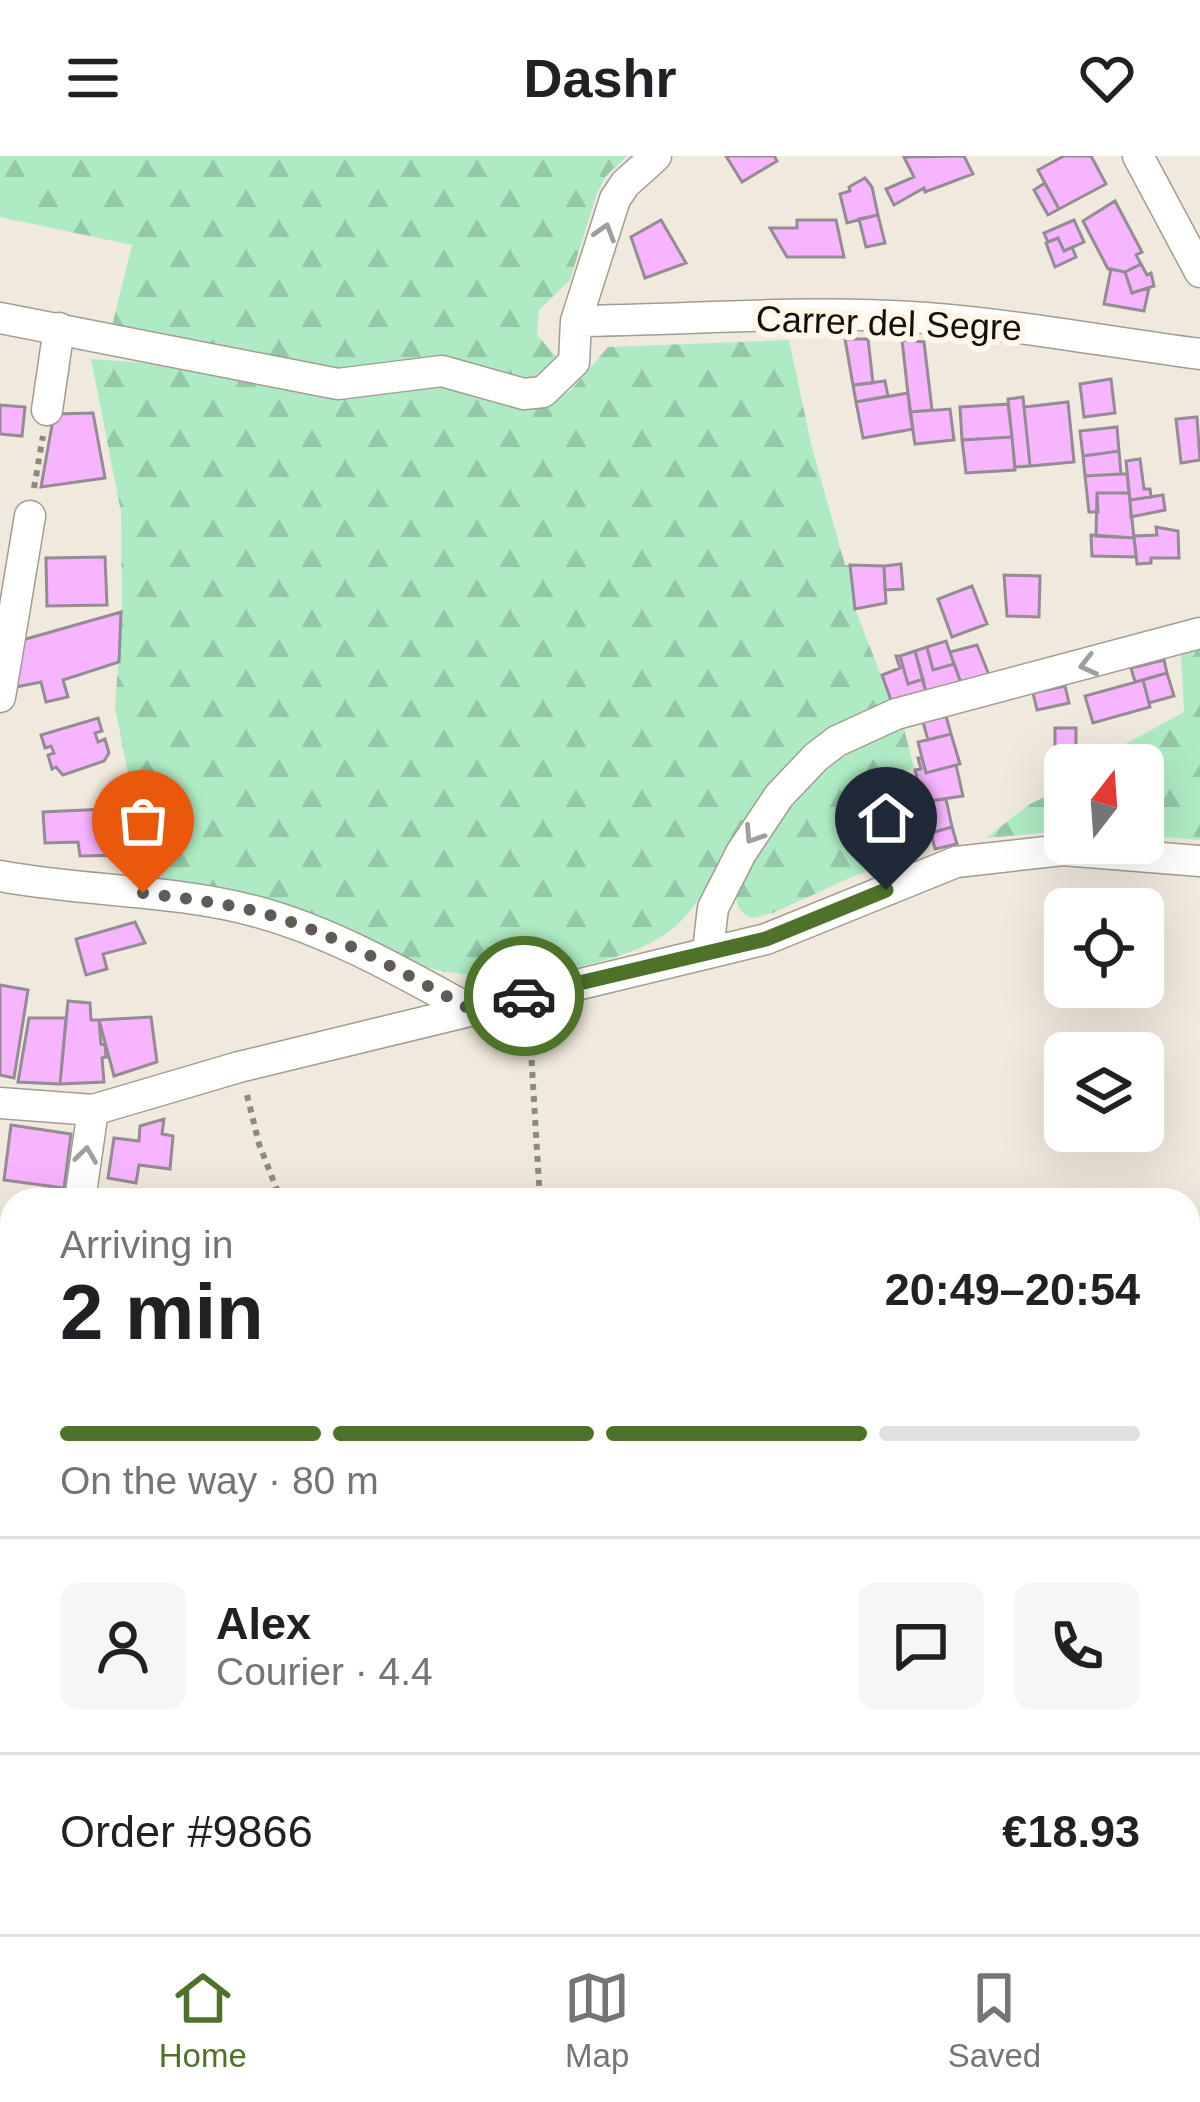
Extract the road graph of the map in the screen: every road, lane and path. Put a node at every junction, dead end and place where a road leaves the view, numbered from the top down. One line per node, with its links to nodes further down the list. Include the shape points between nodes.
1 (656, 156): 5 (street, one-way to 1, via 615,199)
2 (1138, 156): 3 (street)
3 (1200, 272)
4 (0, 318): 6 (street)
5 (576, 321): 6 (street, via 574,362 543,392 524,394 442,371 338,384); 7 (street, Carrer del Segre, via 923,317)
6 (59, 328): 8 (street)
7 (1200, 355)
8 (47, 410): 9 (path)
9 (30, 516): 11 (street)
10 (1200, 633): 14 (street, one-way to 14, via 896,714 837,741 779,796 741,853 713,908)
11 (0, 698)
12 (1200, 861): 14 (street, via 1063,850 956,862 766,939)
13 (0, 877): 16 (street, via 257,912 358,949)
14 (708, 951): 15 (street)
15 (512, 999): 16 (street); 22 (path, via 531,1051)
16 (470, 1009): 17 (street)
17 (239, 1067): 19 (street); 21 (path)
18 (0, 1103): 19 (street)
19 (93, 1110): 20 (street, one-way to 19)
20 (82, 1188)
21 (276, 1188)
22 (539, 1188)

